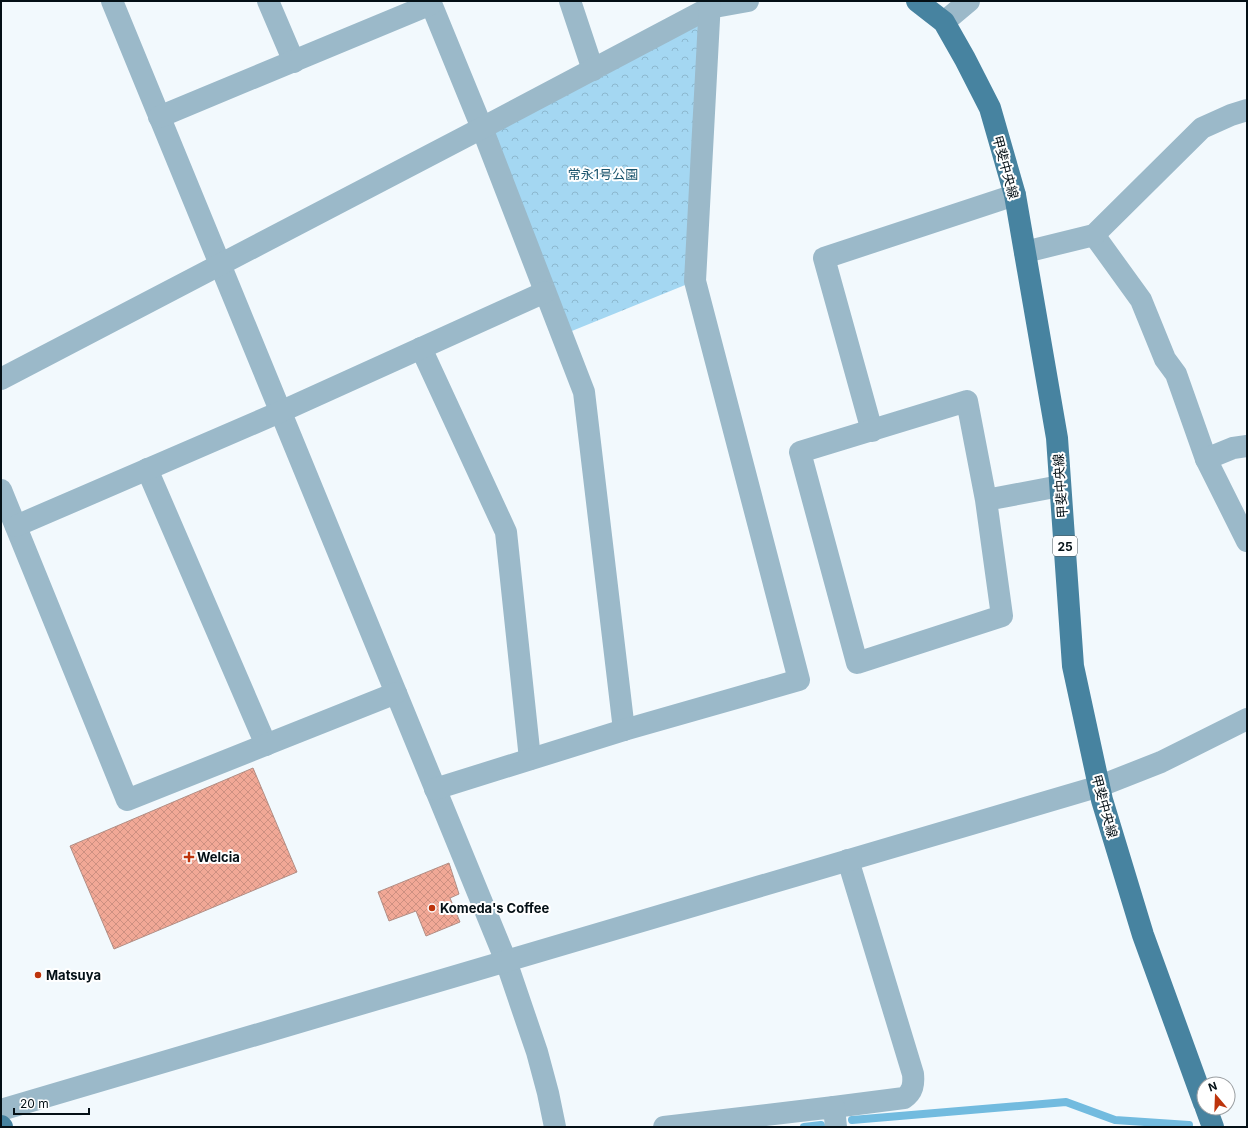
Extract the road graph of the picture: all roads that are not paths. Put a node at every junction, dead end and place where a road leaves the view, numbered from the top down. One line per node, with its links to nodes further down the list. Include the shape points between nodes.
1 (112, 1): 13 (street)
2 (268, 1): 10 (street)
3 (570, 1): 11 (street)
4 (748, 1): 8 (street)
5 (917, 1): 9 (main road, 甲斐中央線 / 25)
6 (969, 1): 9 (street)
7 (430, 3): 10 (street); 14 (street)
8 (709, 5): 11 (street); 34 (street, via 694,281 799,680)
9 (944, 22): 15 (main road, 甲斐中央線 / 25, via 990,108)
10 (294, 62): 13 (street)
11 (593, 70): 14 (street)
12 (1247, 110): 16 (street, via 1202,128)
13 (159, 116): 18 (street)
14 (482, 128): 18 (street); 19 (street)
15 (1015, 195): 17 (main road, 甲斐中央線 / 25); 23 (street, via 824,258)
16 (1094, 235): 17 (street); 25 (street, via 1141,300 1165,359 1176,374)
17 (1025, 252): 27 (main road, 甲斐中央線 / 25, via 1057,438)
18 (219, 264): 21 (street); 22 (street)
19 (545, 292): 20 (street); 34 (street, via 584,392)
20 (421, 348): 22 (street); 36 (street, via 506,532)
21 (1, 379)
22 (280, 412): 26 (street); 32 (street)
23 (872, 431): 29 (street, via 967,401); 29 (street, via 800,452 857,664 1002,616)
24 (1247, 446): 25 (street)
25 (1206, 458): 31 (street)
26 (147, 469): 30 (street); 35 (street)
27 (1060, 486): 29 (street); 37 (main road, 甲斐中央線 / 25, via 1074,666)
28 (1, 490): 30 (street)
29 (986, 500)
30 (16, 526): 35 (street, via 127,800)
31 (1247, 541)
32 (396, 693): 35 (street); 38 (street)
33 (1247, 719): 37 (street, via 1161,762)
34 (624, 730): 36 (street)
35 (266, 745)
36 (530, 759): 38 (street)
37 (1100, 786): 39 (street); 41 (main road, 甲斐中央線 / 25, via 1143,935)
38 (435, 789): 40 (street)
39 (848, 860): 40 (street); 44 (street, via 914,1081 909,1095 904,1098)
40 (506, 961): 42 (street); 46 (street, via 537,1052)
41 (1196, 1081)
42 (1, 1110)
43 (1209, 1116): 47 (main road)
44 (835, 1117): 45 (street)
45 (673, 1126)
46 (555, 1127)
47 (1213, 1127)

